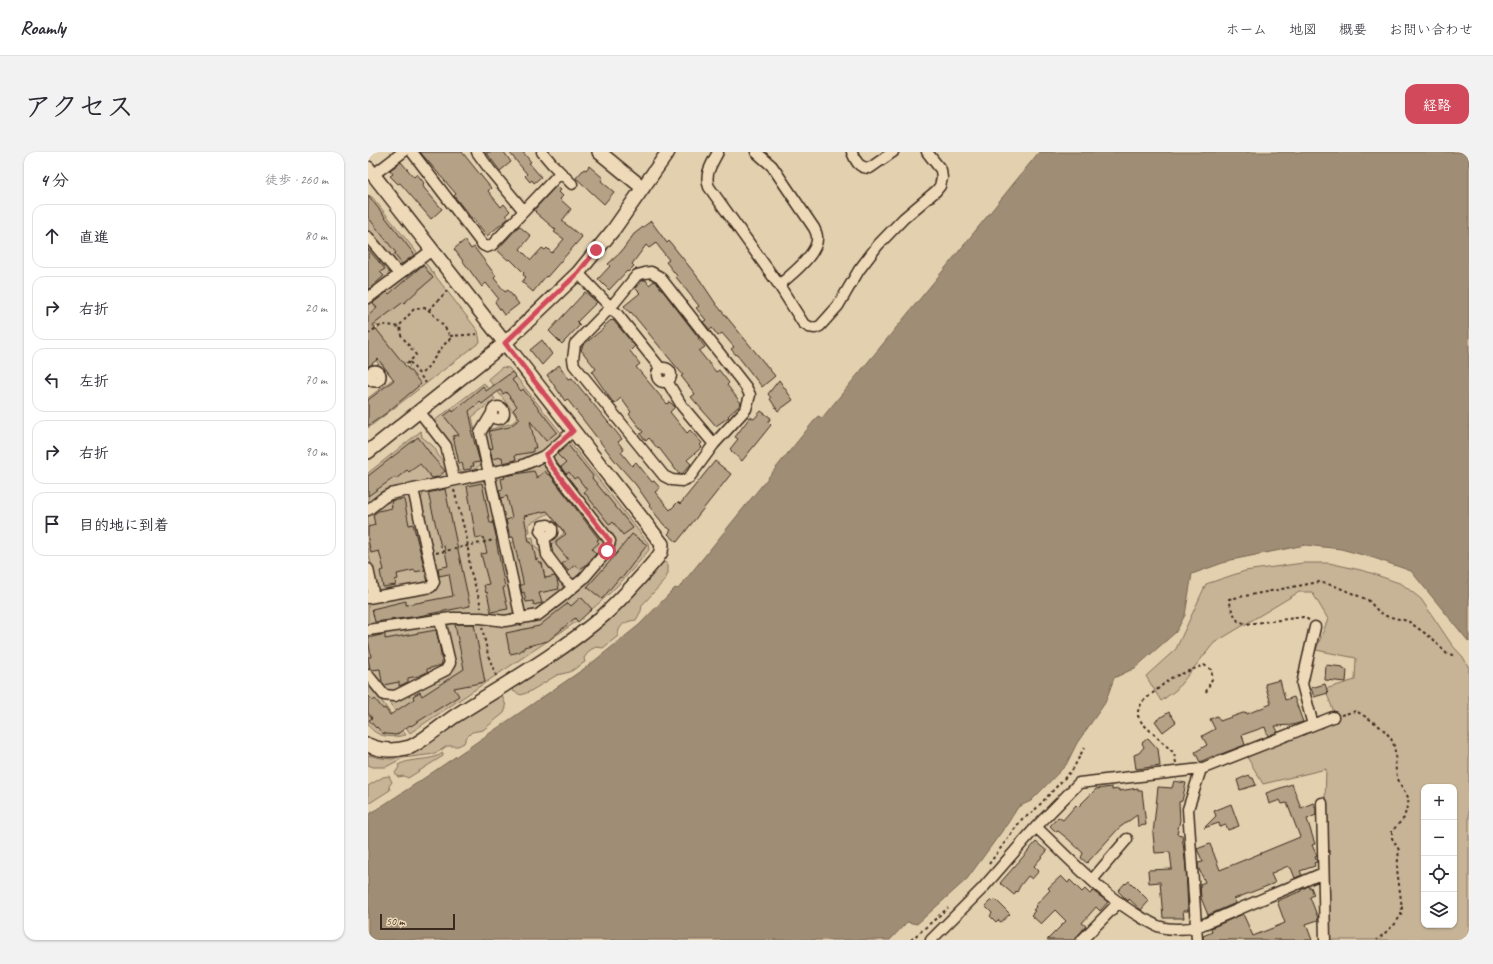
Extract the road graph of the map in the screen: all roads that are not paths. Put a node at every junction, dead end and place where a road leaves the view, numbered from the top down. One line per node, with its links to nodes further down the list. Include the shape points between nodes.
1 (403, 152): 13 (street)
2 (412, 152): 16 (street, via 483,245 492,245)
3 (477, 152): 16 (street)
4 (542, 152): 12 (street)
5 (599, 152): 15 (street)
6 (668, 152): 15 (street)
7 (718, 152): 21 (street, via 707,175 709,187)
8 (756, 152): 21 (street, via 772,166 818,237 816,245 803,264)
9 (852, 152): 10 (street, via 860,166 865,168 870,168)
10 (893, 152)
11 (928, 152): 21 (street, via 942,170 940,186 878,245 859,270 838,306 820,326 815,328 803,323)
12 (560, 172): 14 (street); 16 (street)
13 (370, 174): 18 (street)
14 (572, 184)
15 (643, 188): 19 (street)
16 (524, 211)
17 (368, 237): 20 (street)
18 (432, 250): 20 (street); 24 (street)
19 (578, 273): 23 (street); 24 (street)
20 (399, 274): 22 (street)
21 (779, 285)
22 (368, 298)
23 (611, 307): 28 (street, via 661,369 657,374 659,380 667,381 682,406); 28 (street, via 637,275 656,274 746,387 750,395 746,409); 28 (street, via 575,344 574,365 664,476 682,481 689,478)
24 (505, 343): 25 (street); 27 (street)
25 (419, 411): 29 (street); 32 (street, via 446,446)
26 (492, 413): 31 (street, via 480,433)
27 (573, 431): 30 (street); 46 (street, via 658,538 662,544 658,557 625,595 584,631 416,743 391,750)
28 (714, 444)
29 (368, 452)
30 (546, 455): 31 (street, via 521,466); 37 (street, via 550,464 610,541 607,551)
31 (489, 472): 32 (street); 39 (street)
32 (454, 482): 33 (street)
33 (413, 489): 34 (street, via 390,494); 38 (street, via 434,582 431,587)
34 (368, 510)
35 (544, 536): 37 (street, via 547,555)
36 (368, 569): 38 (street)
37 (573, 587): 39 (street, via 538,615)
38 (371, 597)
39 (521, 619): 40 (street)
40 (440, 620): 42 (street); 43 (street, via 450,663 446,670 395,696 384,695)
41 (1315, 627): 45 (street, via 1302,684)
42 (368, 630)
43 (368, 675)
44 (1333, 717): 45 (street)
45 (1313, 725): 47 (street)
46 (368, 745)
47 (1201, 769): 49 (street, via 1079,783); 54 (street, via 1188,809)
48 (1322, 803): 51 (street)
49 (1036, 827): 52 (street); 55 (street, via 982,889)
50 (1127, 839): 52 (street)
51 (1323, 873): 54 (street); 58 (street)
52 (1092, 880): 53 (street)
53 (1119, 902): 54 (street, via 1161,927); 56 (street)
54 (1197, 927): 57 (street)
55 (931, 940)
56 (1082, 940)
57 (1198, 940)
58 (1324, 940)

